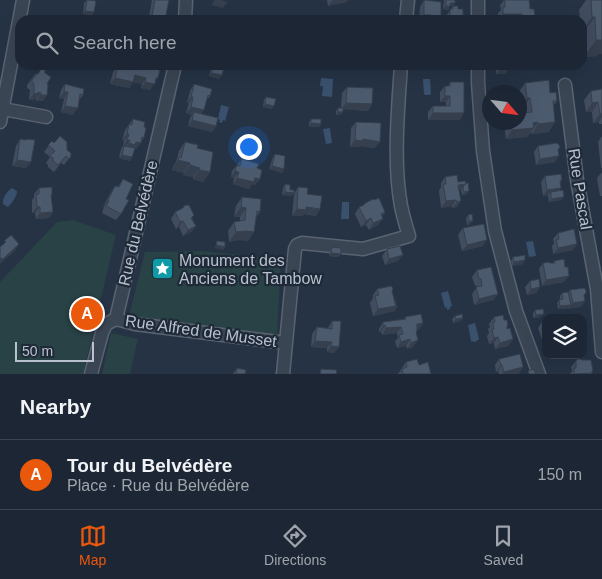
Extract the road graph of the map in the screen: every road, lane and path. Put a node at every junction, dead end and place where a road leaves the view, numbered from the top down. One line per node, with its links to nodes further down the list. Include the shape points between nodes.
1 (23, 0): 5 (street)
2 (186, 0): 6 (street)
3 (408, 0): 7 (street)
4 (478, 0): 8 (street)
5 (20, 15)
6 (185, 15)
7 (406, 15)
8 (478, 15)
9 (15, 42): 14 (street)
10 (174, 70): 17 (street, Rue du Belvédère)
11 (401, 70): 18 (street, via 398,186 409,236 363,248 302,243 297,246)
12 (478, 70): 22 (street, via 483,151 495,231 516,310)
13 (565, 85): 19 (street, Rue Pascal, via 577,180 597,289)
14 (2, 109): 15 (street); 16 (street)
15 (46, 117)
16 (0, 122)
17 (116, 319): 18 (street, Rue Alfred de Musset); 20 (street, Rue du Belvédère, via 106,324 102,333)
18 (286, 343): 21 (street)
19 (602, 352)
20 (92, 374)
21 (283, 374)
22 (538, 374)

